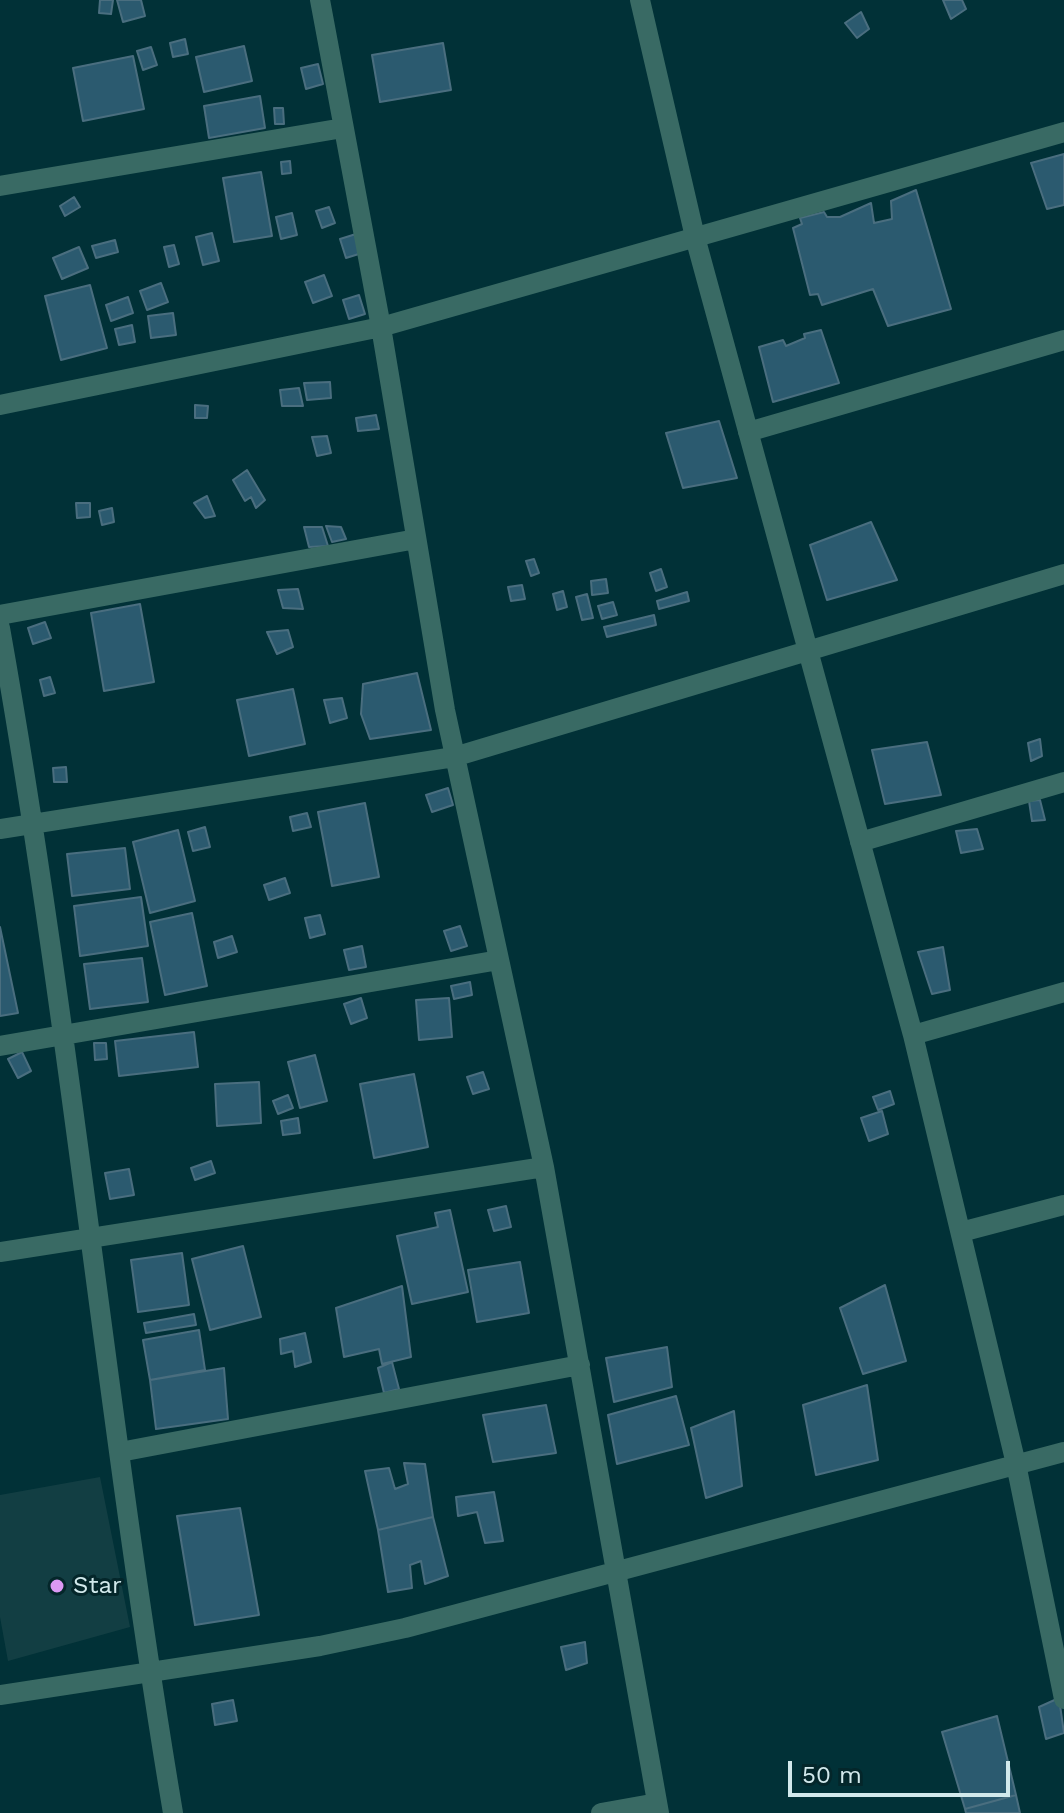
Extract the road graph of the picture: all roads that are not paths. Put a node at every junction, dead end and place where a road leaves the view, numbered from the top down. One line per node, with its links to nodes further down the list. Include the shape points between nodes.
1 (320, 0): 3 (street)
2 (640, 0): 6 (street)
3 (343, 128): 5 (street); 7 (street)
4 (1064, 132): 6 (street)
5 (0, 186)
6 (695, 237): 7 (street); 10 (street)
7 (381, 327): 9 (street); 11 (street)
8 (1064, 340): 10 (street)
9 (0, 405)
10 (748, 432): 15 (street)
11 (416, 539): 13 (street); 16 (street)
12 (1064, 574): 15 (street)
13 (0, 615)
14 (0, 628): 18 (street)
15 (807, 649): 16 (street); 20 (street)
16 (454, 757): 18 (street); 21 (street)
17 (1064, 782): 20 (street)
18 (35, 823): 19 (street); 23 (street)
19 (0, 829)
20 (860, 842): 24 (street)
21 (499, 960): 23 (street); 26 (street)
22 (1064, 992): 24 (street)
23 (63, 1035): 25 (street); 29 (street)
24 (913, 1035): 28 (street)
25 (0, 1046)
26 (544, 1167): 29 (street); 31 (street)
27 (1064, 1205): 28 (street)
28 (961, 1232): 34 (street)
29 (90, 1238): 30 (street); 32 (street)
30 (0, 1252)
31 (580, 1365): 32 (street); 35 (street)
32 (120, 1452): 36 (street)
33 (1064, 1452): 34 (street)
34 (1016, 1464): 35 (street); 37 (street)
35 (619, 1572): 36 (street, via 334,1643); 39 (street)
36 (149, 1672): 38 (street); 40 (street)
37 (1063, 1689)
38 (0, 1695)
39 (658, 1808): 41 (street)
40 (173, 1813)
41 (601, 1813)

